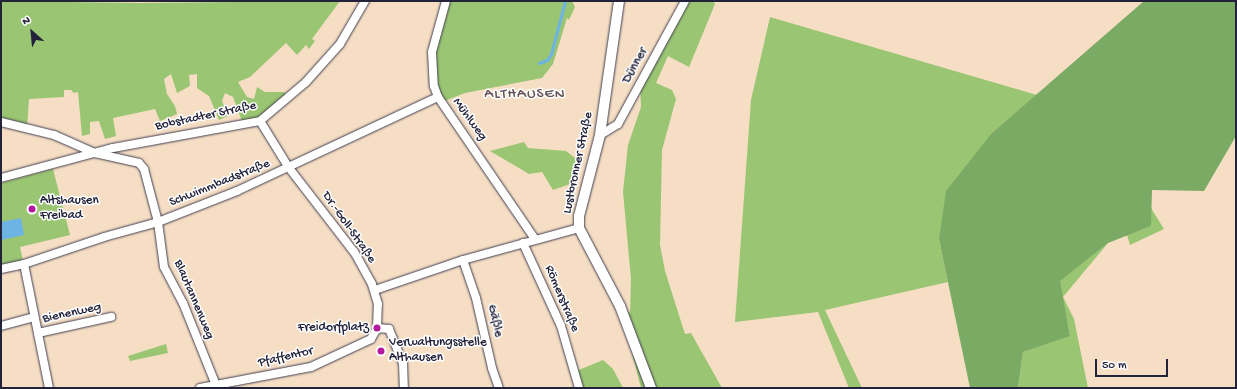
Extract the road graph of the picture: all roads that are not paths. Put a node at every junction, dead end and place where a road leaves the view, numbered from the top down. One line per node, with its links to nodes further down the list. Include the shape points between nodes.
1 (365, 1): 6 (street, Bobstadter Straße, via 340,44 306,82)
2 (446, 1): 5 (street, Mühlweg, via 431,61)
3 (619, 1): 8 (street, Lustbronner Straße)
4 (685, 1): 8 (street, Dünner, via 618,124)
5 (438, 97): 10 (street, Schwimmbadstraße); 14 (street, Mühlweg)
6 (260, 121): 9 (street, Bobstadter Straße); 10 (street, Dr.-Goll-Straße)
7 (1, 122): 9 (street, via 54,135)
8 (600, 135): 13 (street, Lustbronner Straße, via 579,216)
9 (95, 153): 11 (street, Bobstadter Straße); 12 (street, Blautannenweg, via 139,163 144,169)
10 (289, 168): 12 (street, Schwimmbadstraße); 19 (street, Dr.-Goll-Straße, via 354,252)
11 (1, 178)
12 (158, 222): 17 (street, Schwimmbadstraße, via 104,236); 25 (street, Blautannenweg, via 164,267 183,303)
13 (579, 228): 14 (street); 31 (street, Lustbronner Straße, via 620,306)
14 (535, 239): 15 (street)
15 (523, 243): 16 (street); 30 (street, Römerstraße, via 561,326)
16 (463, 260): 19 (street); 29 (street, Gäßle, via 476,298)
17 (24, 264): 18 (street, Schwimmbadstraße); 20 (street)
18 (1, 269)
19 (375, 290): 23 (street, via 378,304)
20 (34, 317): 22 (street); 24 (street)
21 (110, 317): 24 (street, Bienenweg)
22 (1, 326)
23 (377, 328): 25 (street, Pfaffentor, via 371,339 311,367); 28 (street, via 389,329 403,363)
24 (38, 333): 26 (street)
25 (216, 385): 27 (street, Pfaffentor)
26 (49, 388)
27 (200, 388)
28 (404, 388)
29 (499, 388)
30 (579, 388)
31 (651, 388)

